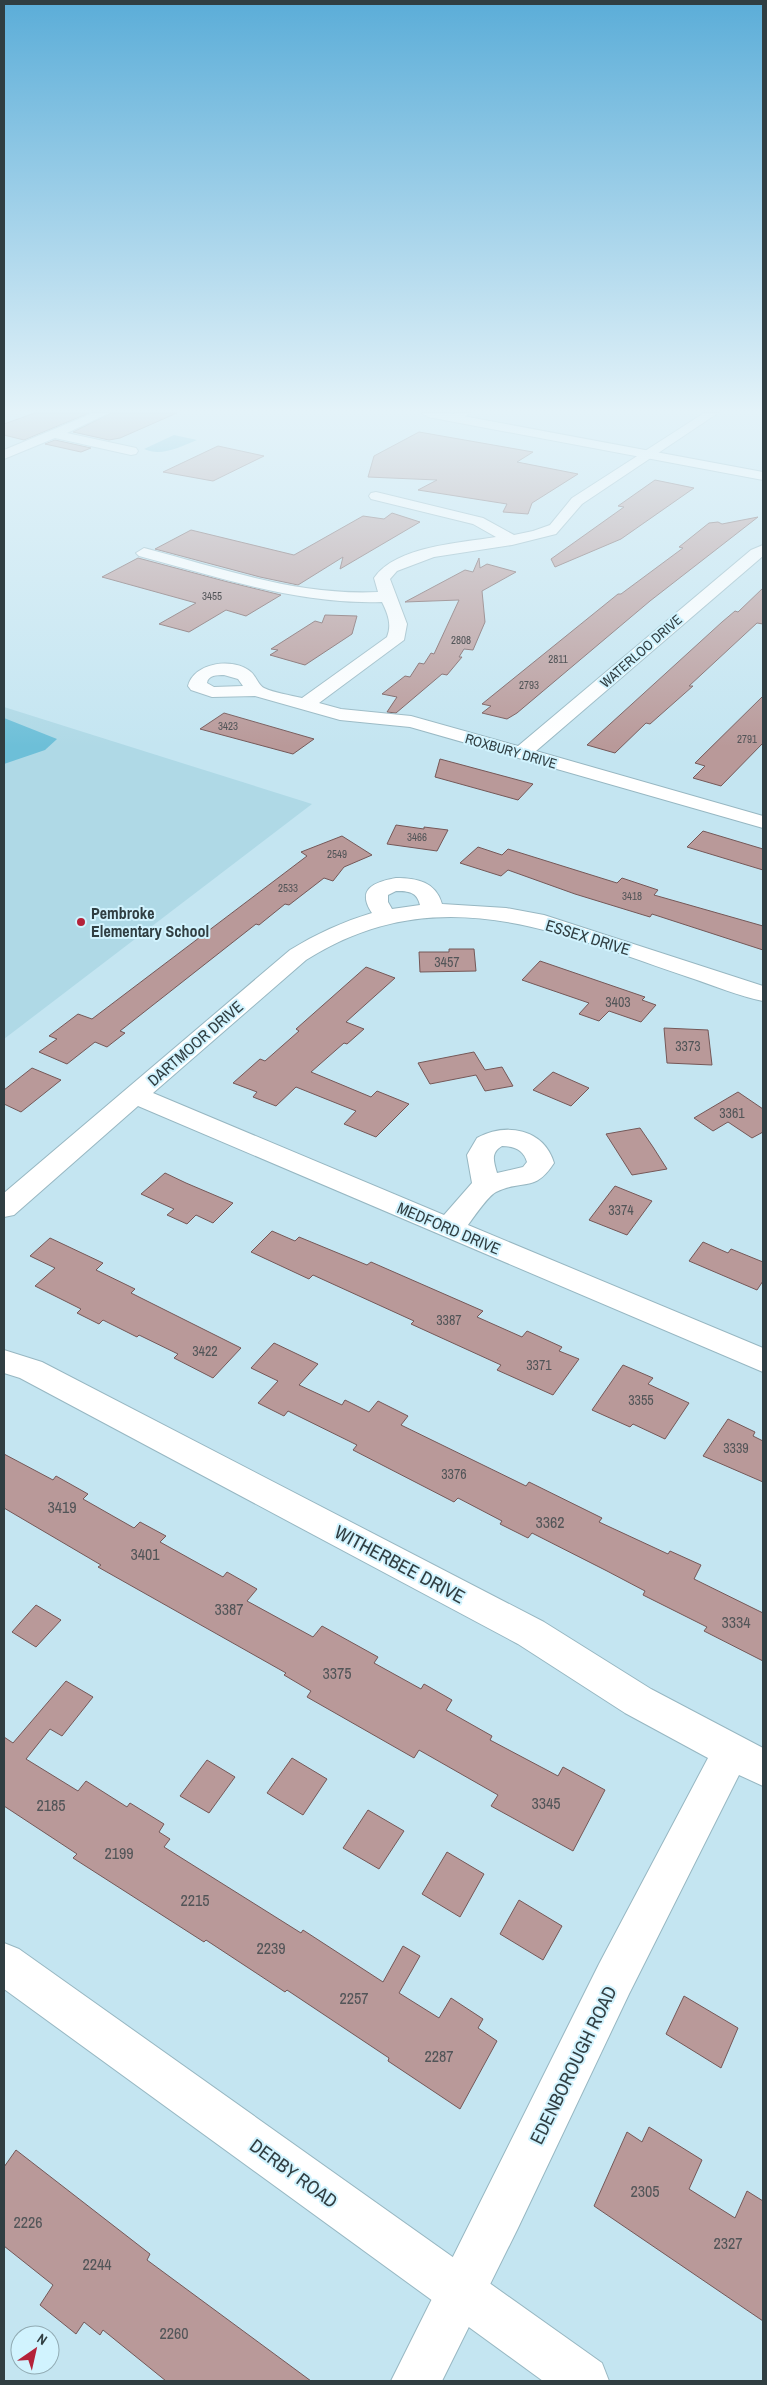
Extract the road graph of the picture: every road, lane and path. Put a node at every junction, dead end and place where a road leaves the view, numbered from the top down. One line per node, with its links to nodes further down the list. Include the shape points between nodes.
1 (486, 524): 3 (street)
2 (560, 524): 3 (street, via 545,533)
3 (512, 540): 6 (street, via 429,553 396,563 386,570 382,578)
4 (763, 550): 9 (street, WATERLOO DRIVE, via 748,559)
5 (144, 553): 6 (street, via 298,592 338,598)
6 (388, 597): 8 (street, via 400,622 395,640)
7 (256, 691): 8 (street, ROXBURY DRIVE)
8 (304, 705): 9 (street, ROXBURY DRIVE, via 340,714 411,722)
9 (521, 754): 11 (street, ROXBURY DRIVE)
10 (763, 802): 11 (street)
11 (756, 820)
12 (433, 910): 13 (street, ESSEX DRIVE); 13 (street, via 429,896 421,888 394,884 383,888 376,895 376,900); 14 (street, ESSEX DRIVE, via 504,914 536,920)
13 (396, 915): 15 (street, DARTMOOR DRIVE, via 351,927 308,947)
14 (763, 994)
15 (135, 1095): 17 (street, DARTMOOR DRIVE); 18 (street, MEDFORD DRIVE)
16 (486, 1185): 18 (street)
17 (4, 1208)
18 (450, 1228): 20 (street, MEDFORD DRIVE)
19 (4, 1350): 21 (street, WITHERBEE DRIVE)
20 (763, 1360)
21 (17, 1366): 22 (street, WITHERBEE DRIVE, via 531,1632 638,1701)
22 (748, 1760): 24 (street, EDENBOROUGH ROAD, via 614,1979)
23 (4, 1964): 24 (street, DERBY ROAD)
24 (461, 2293): 25 (street, EDENBOROUGH ROAD); 26 (street, DERBY ROAD)
25 (416, 2381)
26 (584, 2381)

